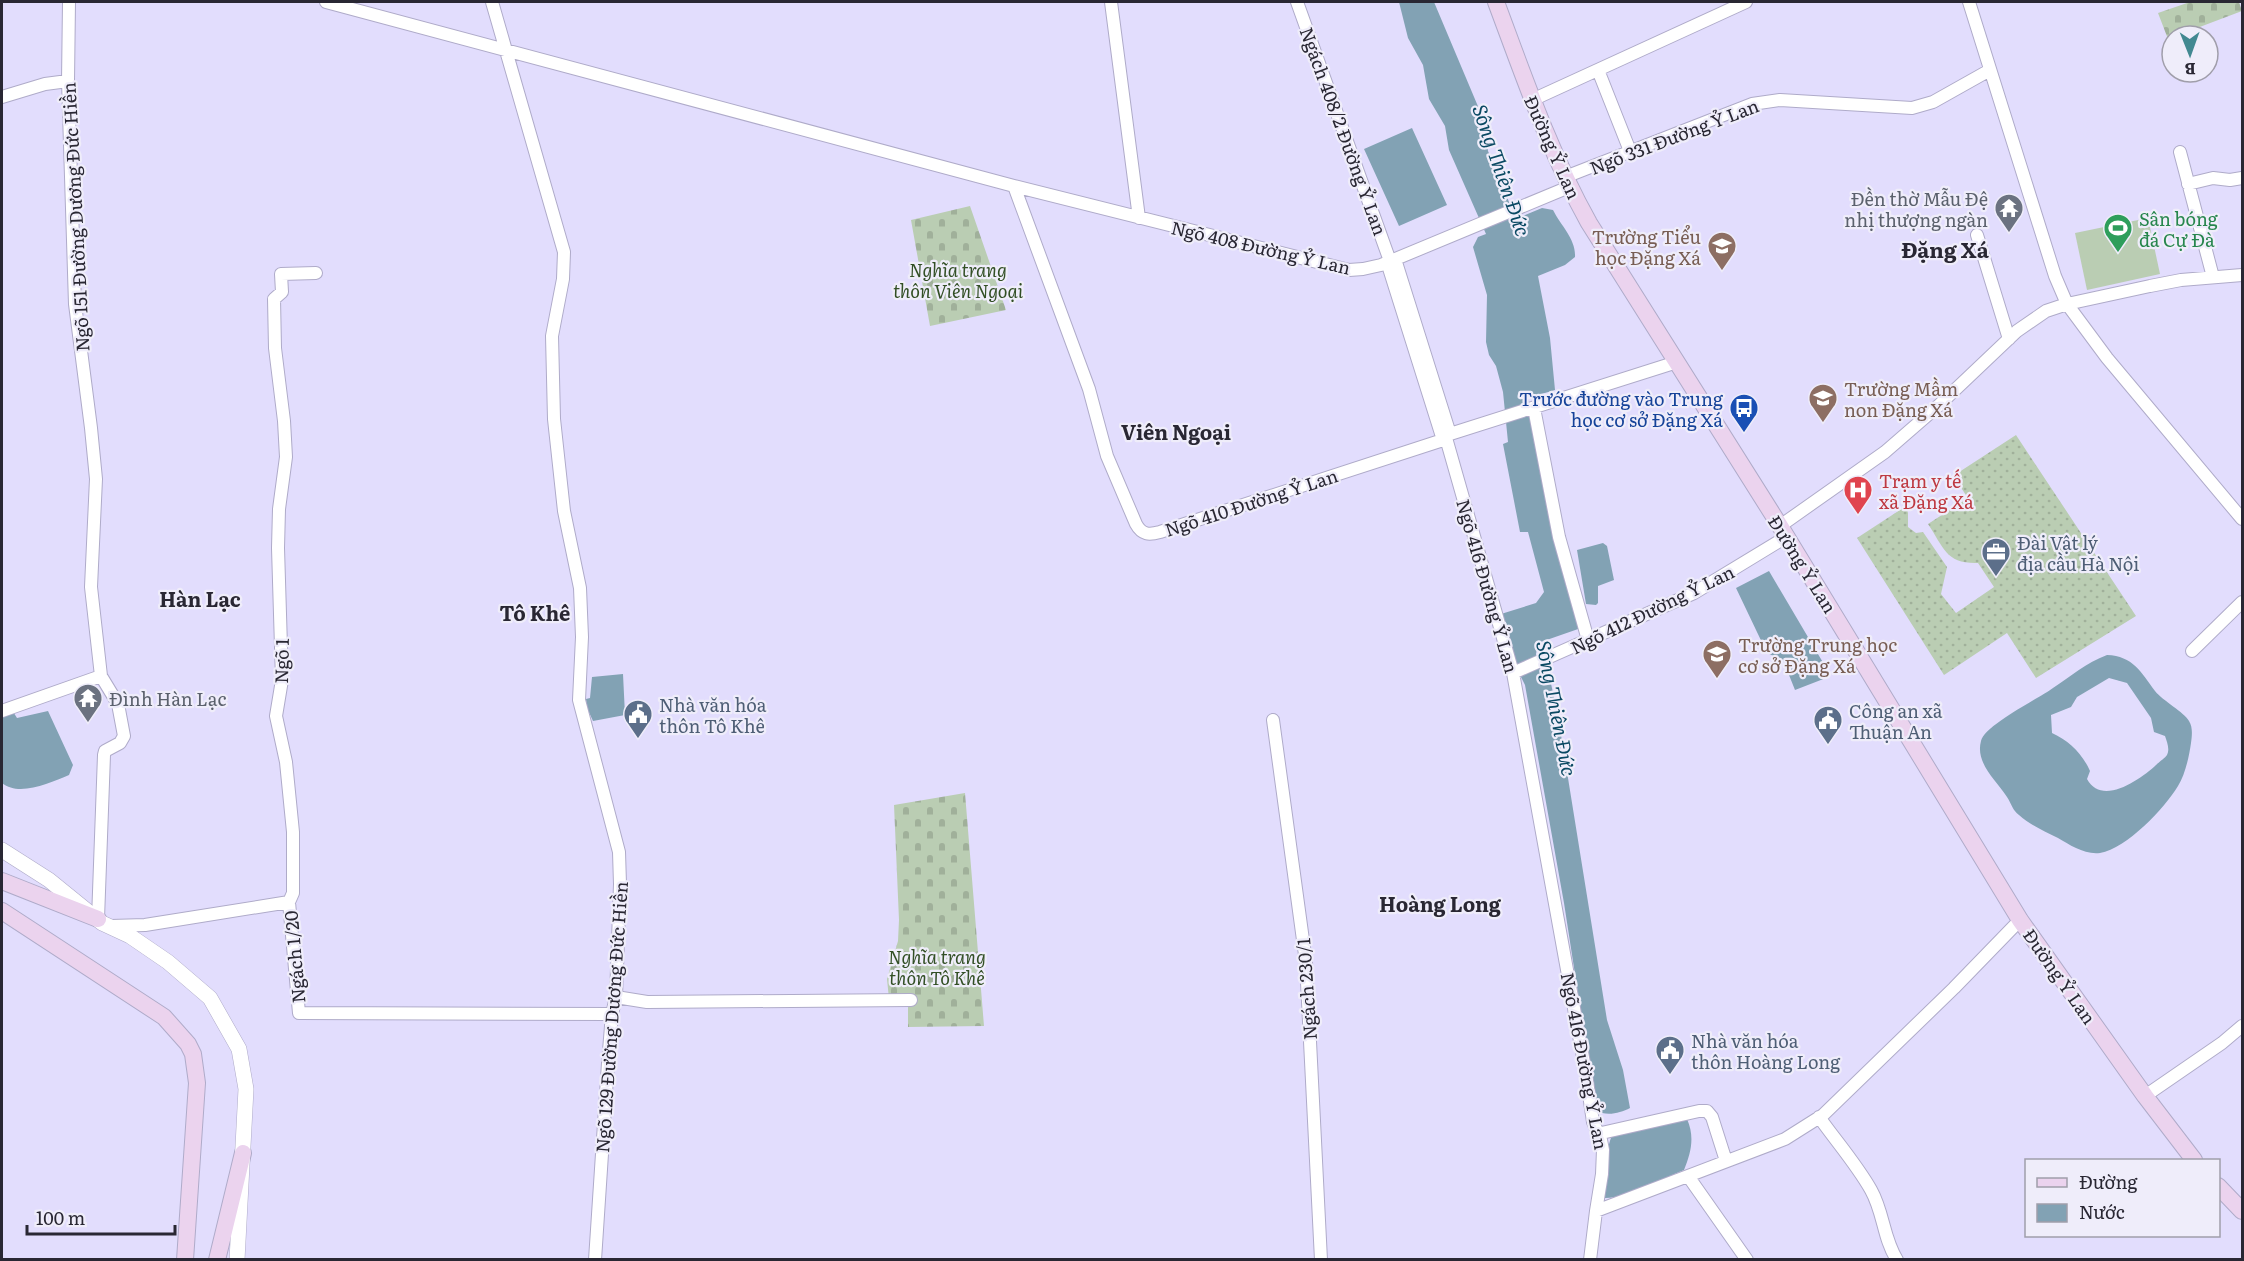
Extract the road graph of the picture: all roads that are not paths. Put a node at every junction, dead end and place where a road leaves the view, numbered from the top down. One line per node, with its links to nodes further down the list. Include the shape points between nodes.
1 (69, 2): 12 (street, Ngõ 151 Đường Dương Đức Hiền)
2 (326, 2): 9 (street, Ngõ 408 Đường Ỷ Lan)
3 (492, 2): 9 (street, Ngõ 129 Đường Dương Đức Hiền)
4 (1111, 2): 21 (street)
5 (1297, 2): 23 (street, Ngách 408/2 Đường Ỷ Lan)
6 (1496, 2): 14 (main road, Đường Ỷ Lan)
7 (1746, 2): 10 (street)
8 (1969, 2): 11 (street)
9 (505, 49): 20 (street, Ngõ 408 Đường Ỷ Lan); 48 (street, Ngõ 129 Đường Dương Đức Hiền, via 564,252 552,336 554,419 564,511 580,588 579,700 619,852)
10 (1598, 70): 14 (street); 15 (street)
11 (1990, 70): 15 (street, Ngõ 331 Đường Ỷ Lan, via 1923,106 1765,101 1739,107); 27 (street)
12 (68, 81): 13 (street); 39 (street, Ngõ 151 Đường Dương Đức Hiền, via 75,304 96,479 91,580)
13 (2, 97)
14 (1532, 100): 18 (main road, Đường Ỷ Lan)
15 (1630, 151): 18 (street, Ngõ 331 Đường Ỷ Lan)
16 (2180, 152): 19 (street)
17 (2242, 178): 19 (street, via 2213,178)
18 (1567, 182): 23 (street, Ngõ 408 Đường Ỷ Lan, via 1533,201); 30 (main road, Đường Ỷ Lan, via 1588,223)
19 (2188, 184): 26 (street)
20 (1014, 186): 21 (street, Ngõ 408 Đường Ỷ Lan); 32 (street, Ngõ 410 Đường Ỷ Lan, via 1089,389 1107,456 1142,532 1160,532)
21 (1139, 218): 23 (street, Ngõ 408 Đường Ỷ Lan, via 1340,268 1363,269)
22 (1977, 236): 28 (street)
23 (1391, 261): 29 (street, Ngách 408/2 Đường Ỷ Lan)
24 (316, 273): 44 (street, Ngõ 1, via 281,274 282,292 274,299 286,456 279,530 282,680 276,716 286,762 293,832 294,887)
25 (2242, 275): 26 (street, Ngõ 412 Đường Ỷ Lan)
26 (2213, 277): 27 (street, Ngõ 412 Đường Ỷ Lan)
27 (2067, 303): 28 (street, Ngõ 412 Đường Ỷ Lan, via 2035,317); 33 (street, via 2107,358)
28 (2008, 339): 34 (street, Ngõ 412 Đường Ỷ Lan, via 1885,452)
29 (1418, 348): 32 (street, Ngõ 416 Đường Ỷ Lan)
30 (1677, 362): 31 (street, Ngõ 410 Đường Ỷ Lan); 34 (main road, Đường Ỷ Lan)
31 (1534, 408): 32 (street, Ngõ 410 Đường Ỷ Lan); 36 (street, via 1559,537)
32 (1446, 437): 38 (street, Ngõ 416 Đường Ỷ Lan)
33 (2242, 519)
34 (1783, 532): 36 (street, Ngõ 412 Đường Ỷ Lan, via 1694,593); 46 (main road, Đường Ỷ Lan)
35 (2242, 602): 37 (street)
36 (1588, 640): 38 (street, Ngõ 412 Đường Ỷ Lan)
37 (2192, 651)
38 (1514, 673): 54 (street, Ngõ 416 Đường Ỷ Lan)
39 (101, 676): 40 (street); 47 (street, Ngõ 151 Đường Dương Đức Hiền, via 117,704 124,736 104,755)
40 (2, 711)
41 (1273, 720): 66 (street, Ngách 230/1, via 1306,962)
42 (2, 850): 47 (street)
43 (2, 881): 47 (main road)
44 (289, 902): 47 (street, via 154,924); 50 (street, Ngách 1/20, via 299,1012)
45 (2, 911): 62 (main road, via 165,1017 188,1044 197,1083)
46 (2020, 920): 52 (main road, Đường Ỷ Lan); 53 (street)
47 (104, 923): 55 (street, via 168,962 210,998 239,1049 246,1089)
48 (616, 997): 49 (street, via 647,1002); 50 (street, Ngõ 129 Đường Dương Đức Hiền)
49 (911, 1000)
50 (612, 1014): 65 (street, Ngõ 129 Đường Dương Đức Hiền)
51 (2242, 1026): 52 (street)
52 (2145, 1096): 56 (main road, Đường Ỷ Lan)
53 (1819, 1118): 57 (street, via 1785,1140); 69 (street, via 1871,1190 1883,1217 1888,1243)
54 (1597, 1134): 57 (street, via 1707,1112 1712,1116); 61 (street, Ngõ 416 Đường Ỷ Lan, via 1602,1143 1603,1162)
55 (243, 1153): 63 (main road); 64 (street)
56 (2192, 1159)
57 (1726, 1161): 58 (street)
58 (1688, 1176): 61 (street); 68 (street)
59 (2220, 1188): 60 (main road)
60 (2242, 1210)
61 (1596, 1211): 67 (street, Ngõ 416 Đường Ỷ Lan)
62 (185, 1260)
63 (217, 1260)
64 (237, 1260)
65 (595, 1260)
66 (1321, 1260)
67 (1590, 1260)
68 (1747, 1260)
69 (1898, 1260)

